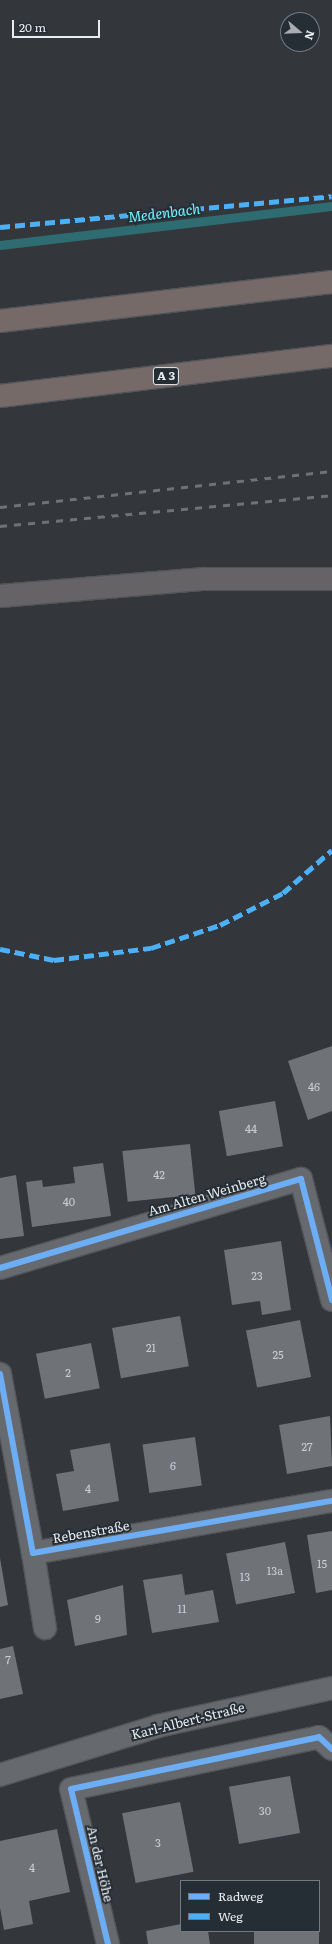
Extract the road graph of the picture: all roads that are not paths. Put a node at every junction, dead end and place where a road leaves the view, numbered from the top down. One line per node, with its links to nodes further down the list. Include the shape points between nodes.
1 (332, 282): 2 (highway)
2 (0, 321)
3 (332, 356): 4 (highway, A 3)
4 (0, 396)
5 (332, 579): 6 (main road, via 204,579)
6 (0, 596)
7 (0, 1268): 8 (street, Am Alten Weinberg, via 301,1179)
8 (332, 1300)
9 (0, 1374): 11 (street)
10 (332, 1501): 11 (street, Rebenstraße)
11 (33, 1553): 12 (street)
12 (45, 1628)
13 (332, 1688): 15 (street, Karl-Albert-Straße, via 158,1726)
14 (332, 1747): 16 (street, An der Höhe, via 319,1737 72,1789)
15 (0, 1775)
16 (108, 1944)

